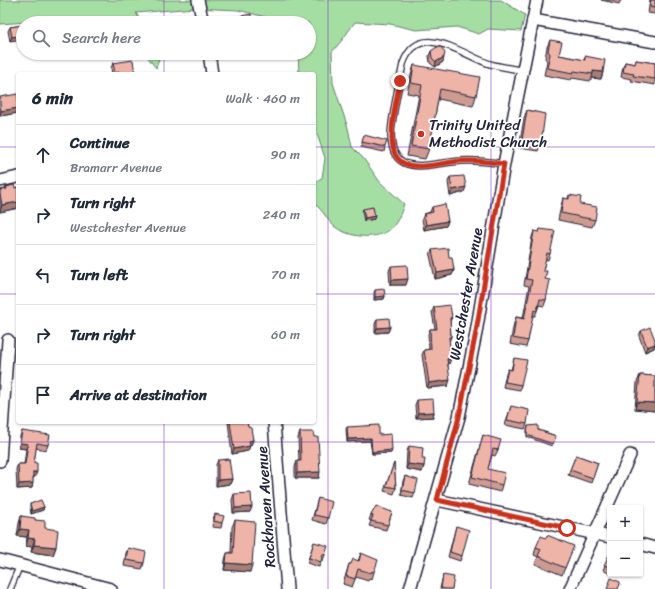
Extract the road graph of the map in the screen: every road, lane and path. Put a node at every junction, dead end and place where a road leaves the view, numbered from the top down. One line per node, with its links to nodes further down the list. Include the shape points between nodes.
1 (198, 0): 3 (street)
2 (537, 0): 4 (street, Westchester Avenue)
3 (201, 16)
4 (533, 20): 5 (street); 7 (street, Westchester Avenue)
5 (655, 42)
6 (210, 60): 8 (street)
7 (523, 71): 9 (street, Westchester Avenue); 9 (lane, via 490,64 441,43 430,42 415,46 403,64 392,134 394,148 402,162 419,167 461,161)
8 (212, 72)
9 (504, 164): 16 (street, Westchester Avenue, via 462,402)
10 (16, 177): 11 (street)
11 (0, 181)
12 (8, 340): 15 (street)
13 (274, 424): 25 (street, Rockhaven Avenue)
14 (630, 455): 17 (street)
15 (0, 461)
16 (437, 500): 17 (street); 26 (street, Westchester Avenue)
17 (596, 534): 18 (street); 27 (street)
18 (607, 536)
19 (643, 545): 20 (street)
20 (655, 548)
21 (0, 560): 22 (street)
22 (20, 565): 23 (lane); 24 (street)
23 (10, 589)
24 (111, 589)
25 (287, 589)
26 (410, 589)
27 (570, 589)

